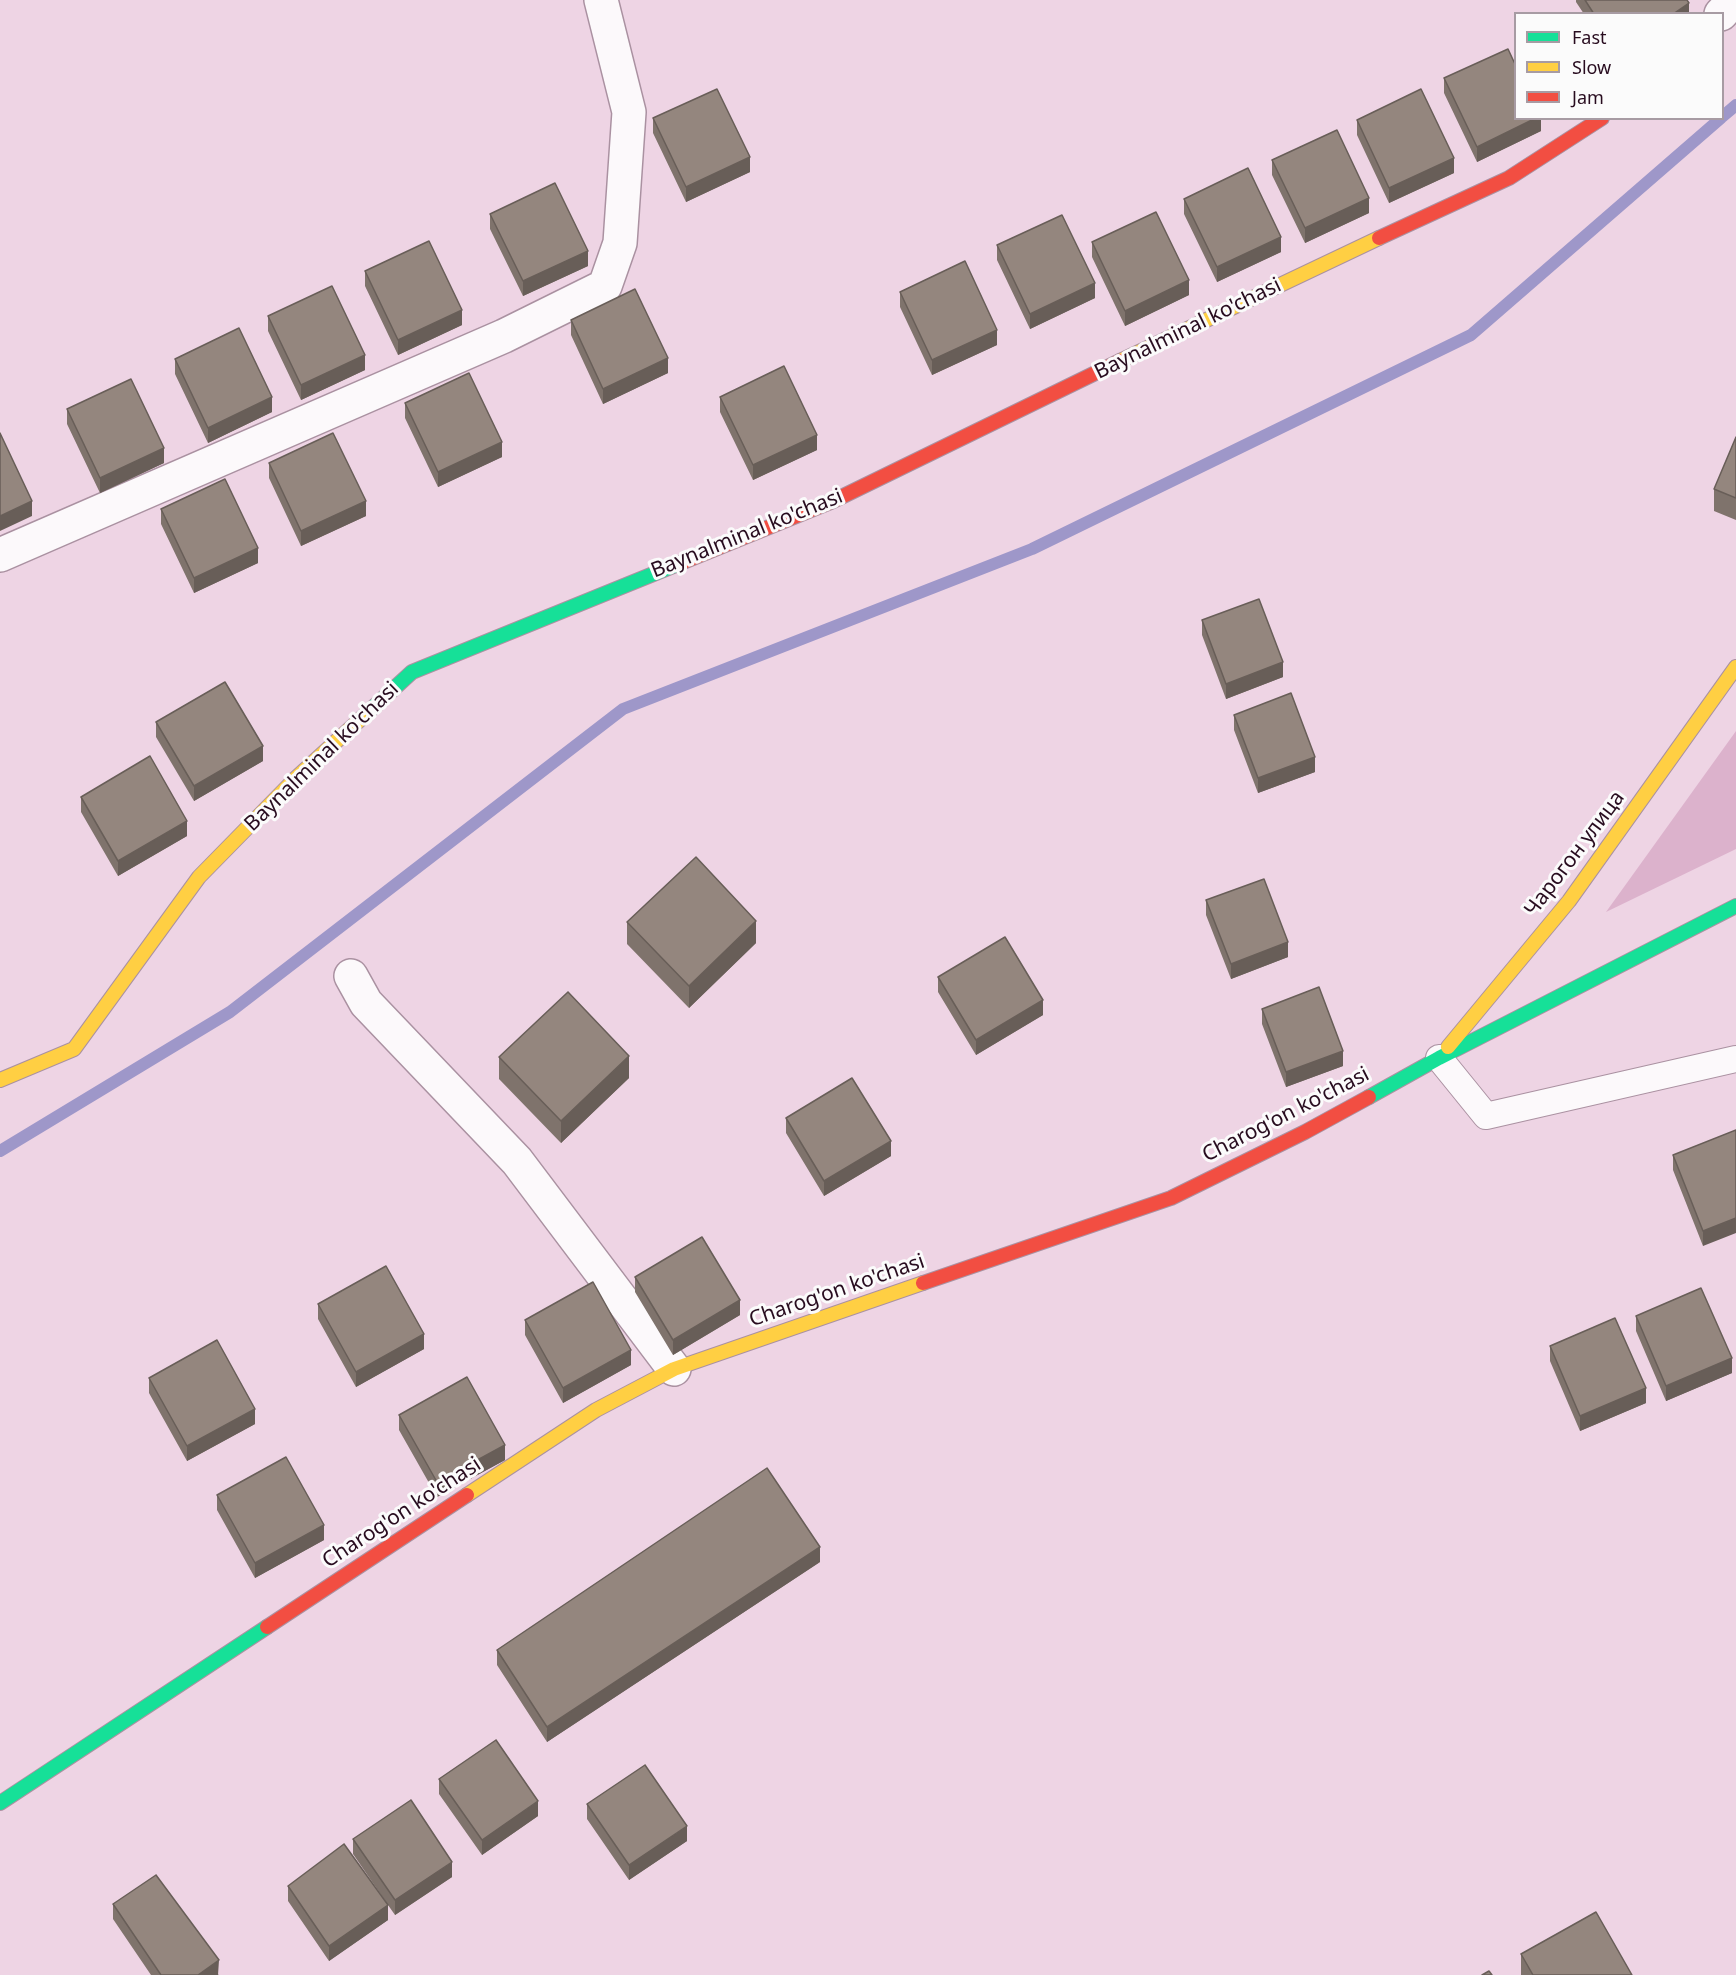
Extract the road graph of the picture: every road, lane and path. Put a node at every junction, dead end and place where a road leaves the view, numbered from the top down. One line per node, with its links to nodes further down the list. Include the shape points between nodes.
1 (601, 0): 5 (street, via 629,112 620,243 605,286 504,336)
2 (1734, 0): 3 (street)
3 (1723, 12)
4 (1599, 120): 11 (main road, Baynalminal ko'chasi, via 1509,178 1248,299 833,501 412,672 295,779 199,877 74,1049)
5 (0, 555)
6 (1736, 667): 9 (main road, Чарогон улица, via 1569,901)
7 (1736, 906): 9 (main road, Charog'on ko'chasi)
8 (351, 976): 12 (street, via 366,1003 517,1161)
9 (1439, 1058): 10 (lane, via 1486,1116); 12 (main road, Charog'on ko'chasi, via 1305,1132 1171,1198)
10 (1736, 1059)
11 (0, 1080)
12 (674, 1369): 13 (main road, Charog'on ko'chasi, via 596,1410)
13 (0, 1803)

